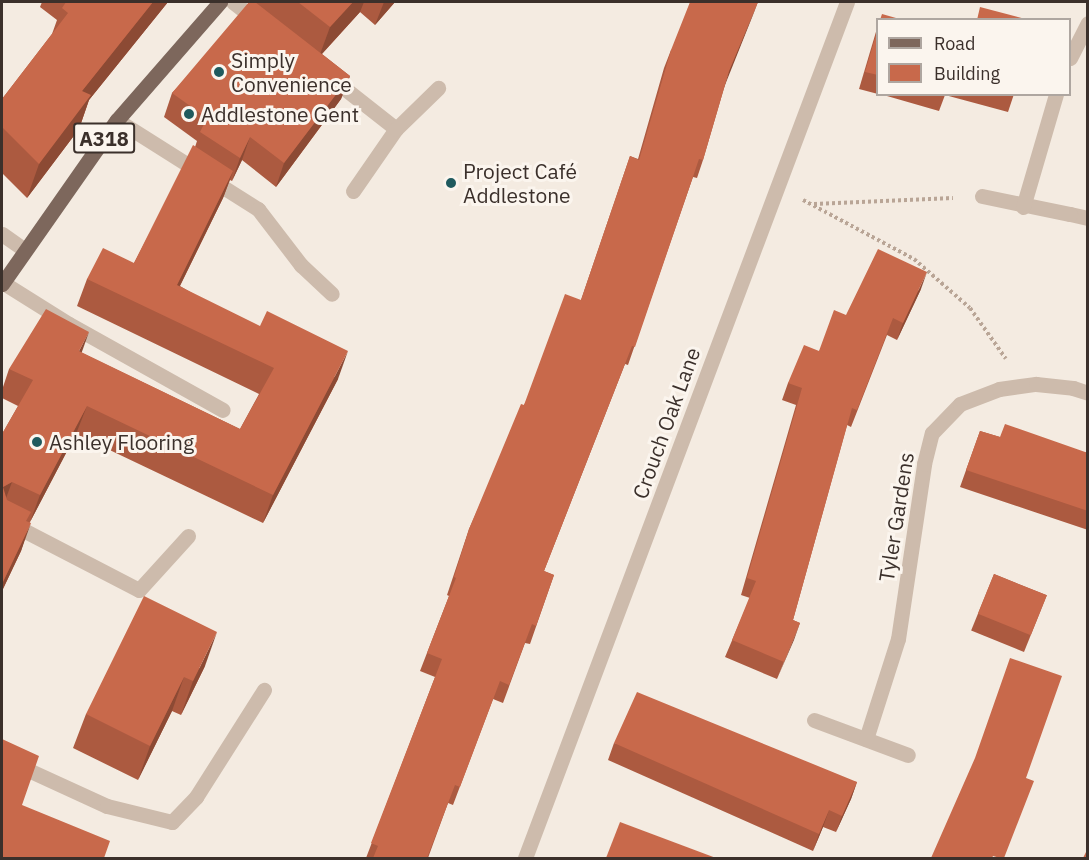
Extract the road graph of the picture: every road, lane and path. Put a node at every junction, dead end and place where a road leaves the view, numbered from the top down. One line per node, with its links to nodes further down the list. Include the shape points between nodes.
1 (220, 2): 10 (main road, A318)
2 (233, 2): 5 (street)
3 (846, 2): 30 (street, Crouch Oak Lane)
4 (1088, 23): 6 (street)
5 (269, 30)
6 (1071, 56)
7 (314, 65): 11 (street)
8 (438, 88): 11 (street)
9 (1055, 96): 14 (street)
10 (117, 120): 17 (main road, A318); 19 (street, via 258,209 301,265)
11 (396, 129): 12 (street)
12 (353, 191)
13 (982, 196): 14 (street); 20 (path, via 813,204 914,259 970,308)
14 (1023, 207): 15 (street)
15 (1088, 218)
16 (2, 234): 17 (street)
17 (25, 250): 18 (main road, A318)
18 (2, 283): 22 (street)
19 (332, 294)
20 (1026, 386): 21 (street, Tyler Gardens, via 1073,387); 27 (street, Tyler Gardens, via 999,389 960,404 932,433 898,639)
21 (1088, 393)
22 (222, 410)
23 (2, 519): 24 (street, via 139,590)
24 (188, 536)
25 (264, 690): 29 (street, via 196,797 172,822 107,806)
26 (814, 720): 27 (street)
27 (866, 739): 28 (street)
28 (908, 755)
29 (2, 758)
30 (525, 858)

